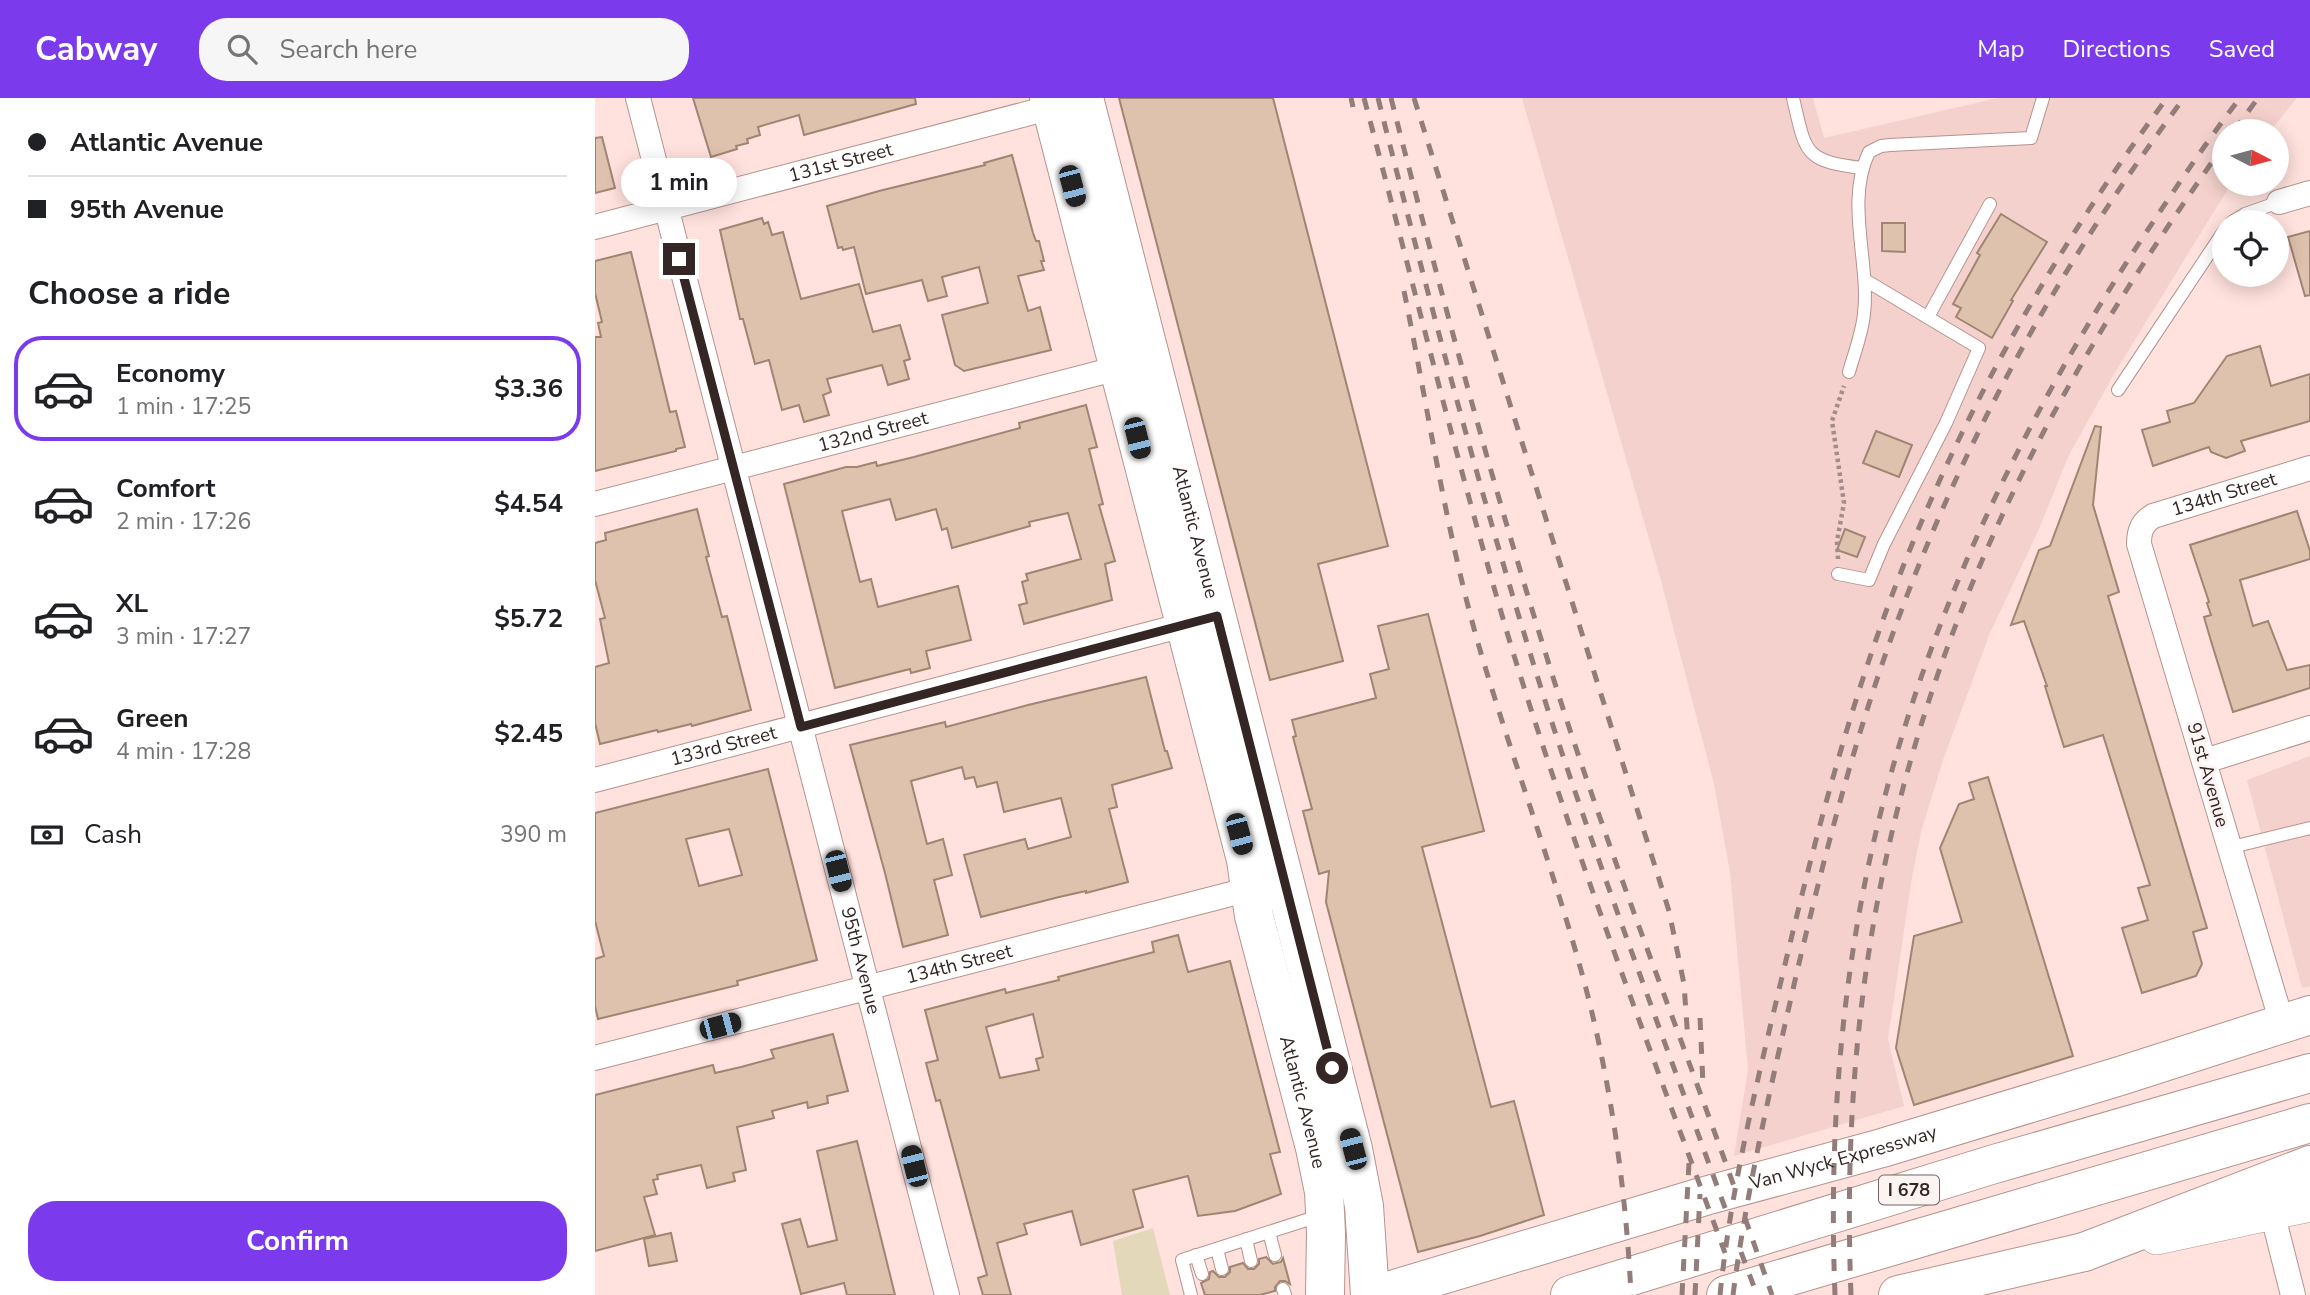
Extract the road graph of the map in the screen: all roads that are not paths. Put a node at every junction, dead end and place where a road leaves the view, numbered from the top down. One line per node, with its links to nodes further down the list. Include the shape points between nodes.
1 (638, 98): 9 (street, 95th Avenue)
2 (1793, 98): 5 (lane, via 1810,151 1829,164)
3 (2043, 98): 5 (lane, via 2031,138 1881,146 1869,152)
4 (1067, 101): 9 (street, 131st Street); 15 (main road, Atlantic Avenue)
5 (1863, 169): 13 (lane, via 1860,203)
6 (2310, 193): 7 (street)
7 (2280, 202): 10 (lane)
8 (1990, 204): 14 (lane)
9 (666, 209): 11 (street, 131st Street); 18 (street, 95th Avenue)
10 (2257, 210)
11 (595, 227)
12 (2212, 249): 17 (lane)
13 (1865, 280): 14 (lane); 16 (lane, via 1864,315)
14 (1929, 317): 22 (lane, via 1979,348 1869,580)
15 (1135, 363): 18 (street, 132nd Street); 23 (main road, Atlantic Avenue)
16 (1849, 372)
17 (2117, 390)
18 (734, 468): 20 (street, 132nd Street); 24 (street, 95th Avenue)
19 (2310, 468): 21 (street, 134th Street, via 2153,516)
20 (595, 504)
21 (2141, 527): 26 (street, 91st Avenue, via 2139,544)
22 (1838, 574)
23 (1201, 620): 24 (street, 133rd Street); 30 (main road, Atlantic Avenue)
24 (801, 727): 27 (street, 133rd Street); 31 (street, 95th Avenue)
25 (2310, 728): 26 (street)
26 (2205, 761): 29 (street, 91st Avenue)
27 (595, 780)
28 (2310, 828): 29 (lane)
29 (2228, 848): 32 (street, 91st Avenue)
30 (1267, 884): 31 (street, 134th Street); 39 (main road, Atlantic Avenue, via 1254,916 1315,1147); 52 (main road, Atlantic Avenue, via 1360,1178)
31 (868, 988): 33 (street, 134th Street); 49 (street, 95th Avenue)
32 (2296, 1019): 52 (main road, Van Wyck Expressway, via 1882,1148)
33 (595, 1058)
34 (2304, 1072): 53 (main road, I 678)
35 (2310, 1123): 54 (main road, I 678)
36 (2310, 1165): 43 (main road)
37 (2310, 1203): 38 (main road)
38 (2271, 1212): 43 (main road); 56 (street)
39 (1326, 1213): 40 (lane); 51 (main road, Atlantic Avenue)
40 (1269, 1232): 41 (lane); 45 (lane)
41 (1246, 1240): 42 (lane); 46 (lane)
42 (1217, 1249): 44 (lane); 47 (lane)
43 (2084, 1252): 55 (main road)
44 (1196, 1255): 48 (lane); 50 (lane, via 1182,1260)
45 (1275, 1255)
46 (1251, 1261)
47 (1223, 1269)
48 (1202, 1274)
49 (947, 1295)
50 (1191, 1295)
51 (1325, 1295)
52 (1373, 1295)
53 (1570, 1295)
54 (1726, 1295)
55 (1898, 1295)
56 (2293, 1295)

